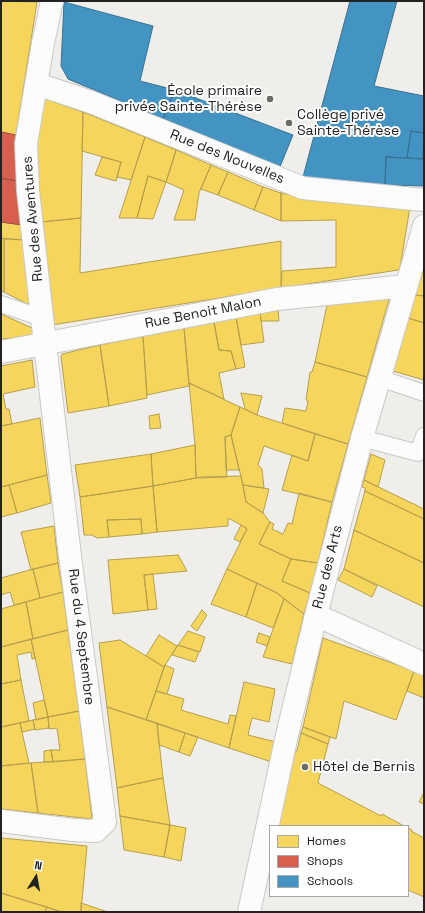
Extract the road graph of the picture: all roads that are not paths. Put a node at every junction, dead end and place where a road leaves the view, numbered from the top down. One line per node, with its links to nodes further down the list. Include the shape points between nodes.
1 (52, 1): 2 (street, Rue des Aventures)
2 (37, 84): 3 (street, Rue des Nouvelles, via 90,102 303,188); 7 (street, Rue des Aventures, via 26,144 28,191)
3 (424, 200)
4 (424, 226): 5 (street, Rue des Arts)
5 (406, 286): 8 (street, Rue Benoit Malon, via 276,299); 10 (street, Rue des Arts)
6 (1, 304): 7 (lane)
7 (42, 318): 8 (street, Rue des Aventures)
8 (45, 344): 9 (street, Rue Benoit Malon); 16 (street, Rue du 4 Septembre, via 105,822 96,831)
9 (1, 352)
10 (379, 378): 11 (lane); 13 (street, Rue des Arts)
11 (424, 393)
12 (424, 436): 13 (lane, via 418,453)
13 (362, 438): 14 (street, Rue des Arts)
14 (316, 615): 15 (street); 17 (street, Rue des Arts)
15 (424, 664)
16 (1, 821)
17 (249, 912)

